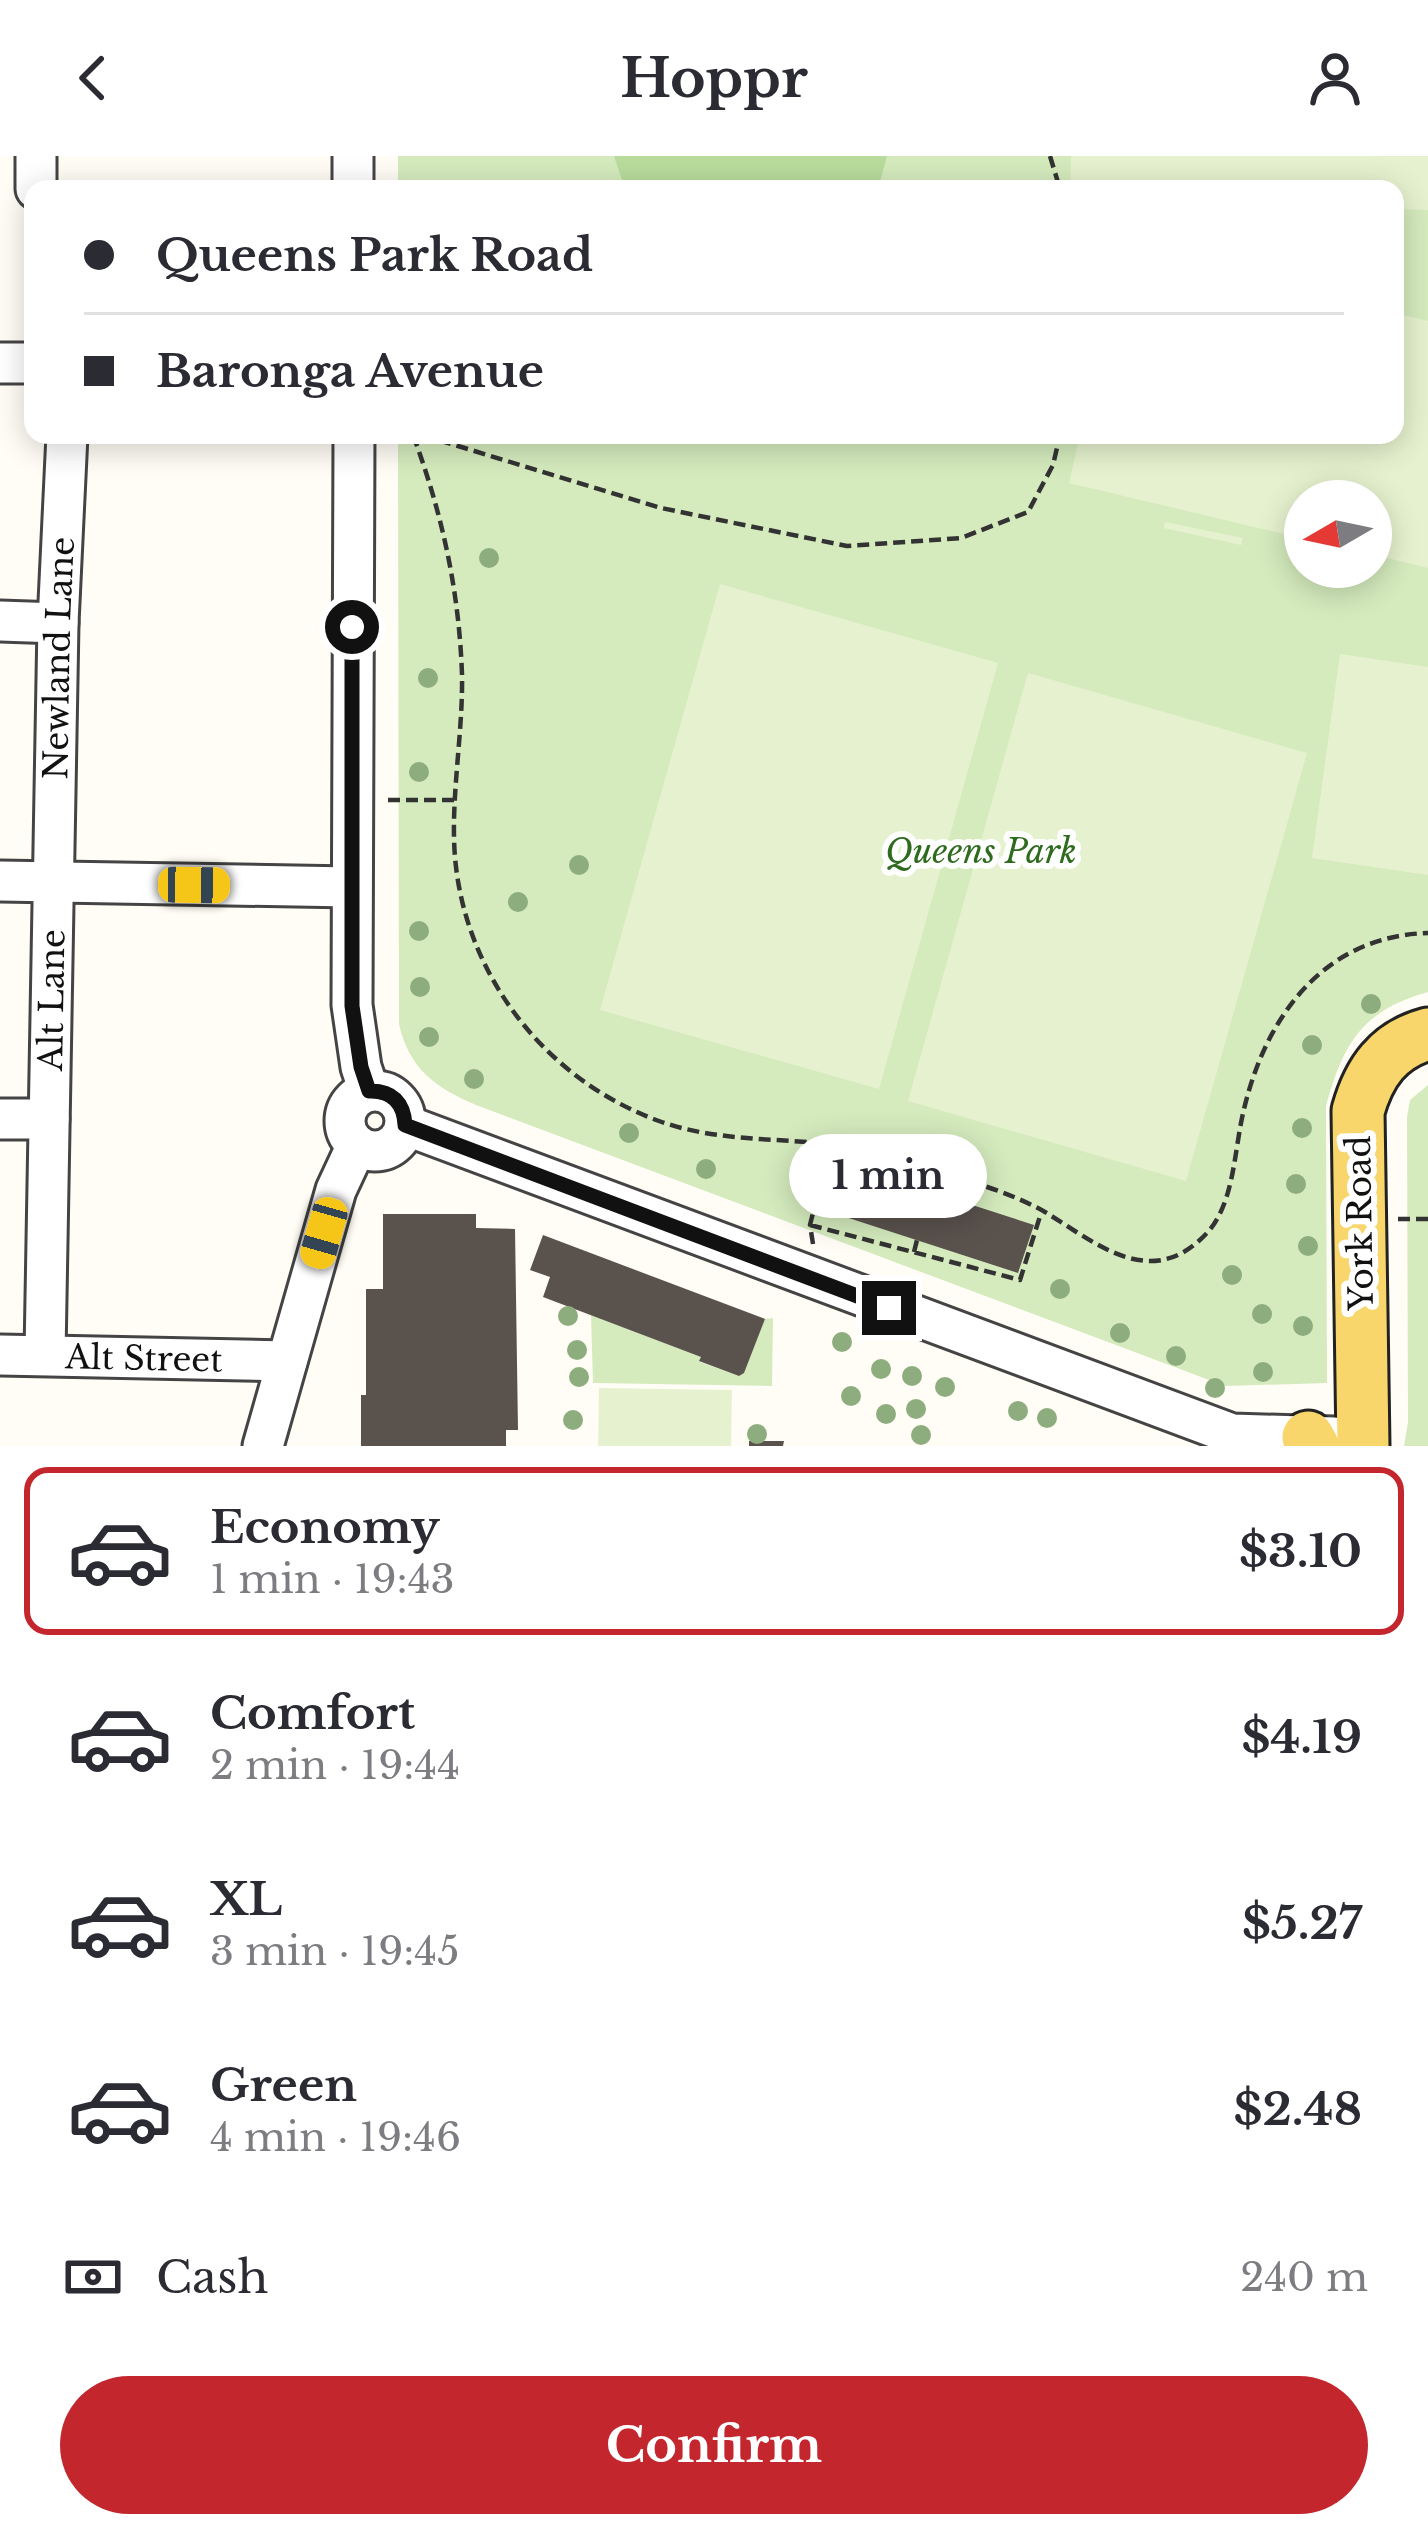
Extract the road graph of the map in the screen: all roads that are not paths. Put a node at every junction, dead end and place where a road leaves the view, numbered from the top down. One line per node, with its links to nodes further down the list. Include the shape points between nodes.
1 (67, 444): 4 (street, Newland Lane)
2 (353, 444): 7 (street)
3 (0, 622): 4 (street)
4 (58, 623): 6 (street, Newland Lane)
5 (0, 881): 6 (street)
6 (53, 882): 7 (street); 11 (street, Alt Lane)
7 (351, 887): 9 (street, via 352,1006)
8 (1428, 1034): 17 (main road, York Road, via 1381,1062 1358,1111)
9 (369, 1091): 12 (street, via 396,1099); 13 (street, via 352,1101 345,1119)
10 (0, 1119): 11 (street, Alt Lane)
11 (49, 1120): 15 (street, Alt Lane)
12 (405, 1125): 13 (street, via 387,1149); 18 (street, via 1232,1434)
13 (357, 1145): 16 (street, via 336,1190)
14 (0, 1354): 15 (street, Alt Street)
15 (45, 1354): 16 (street, Alt Street)
16 (287, 1361): 19 (street)
17 (1363, 1441): 18 (street)
18 (1311, 1442)
19 (263, 1446)

